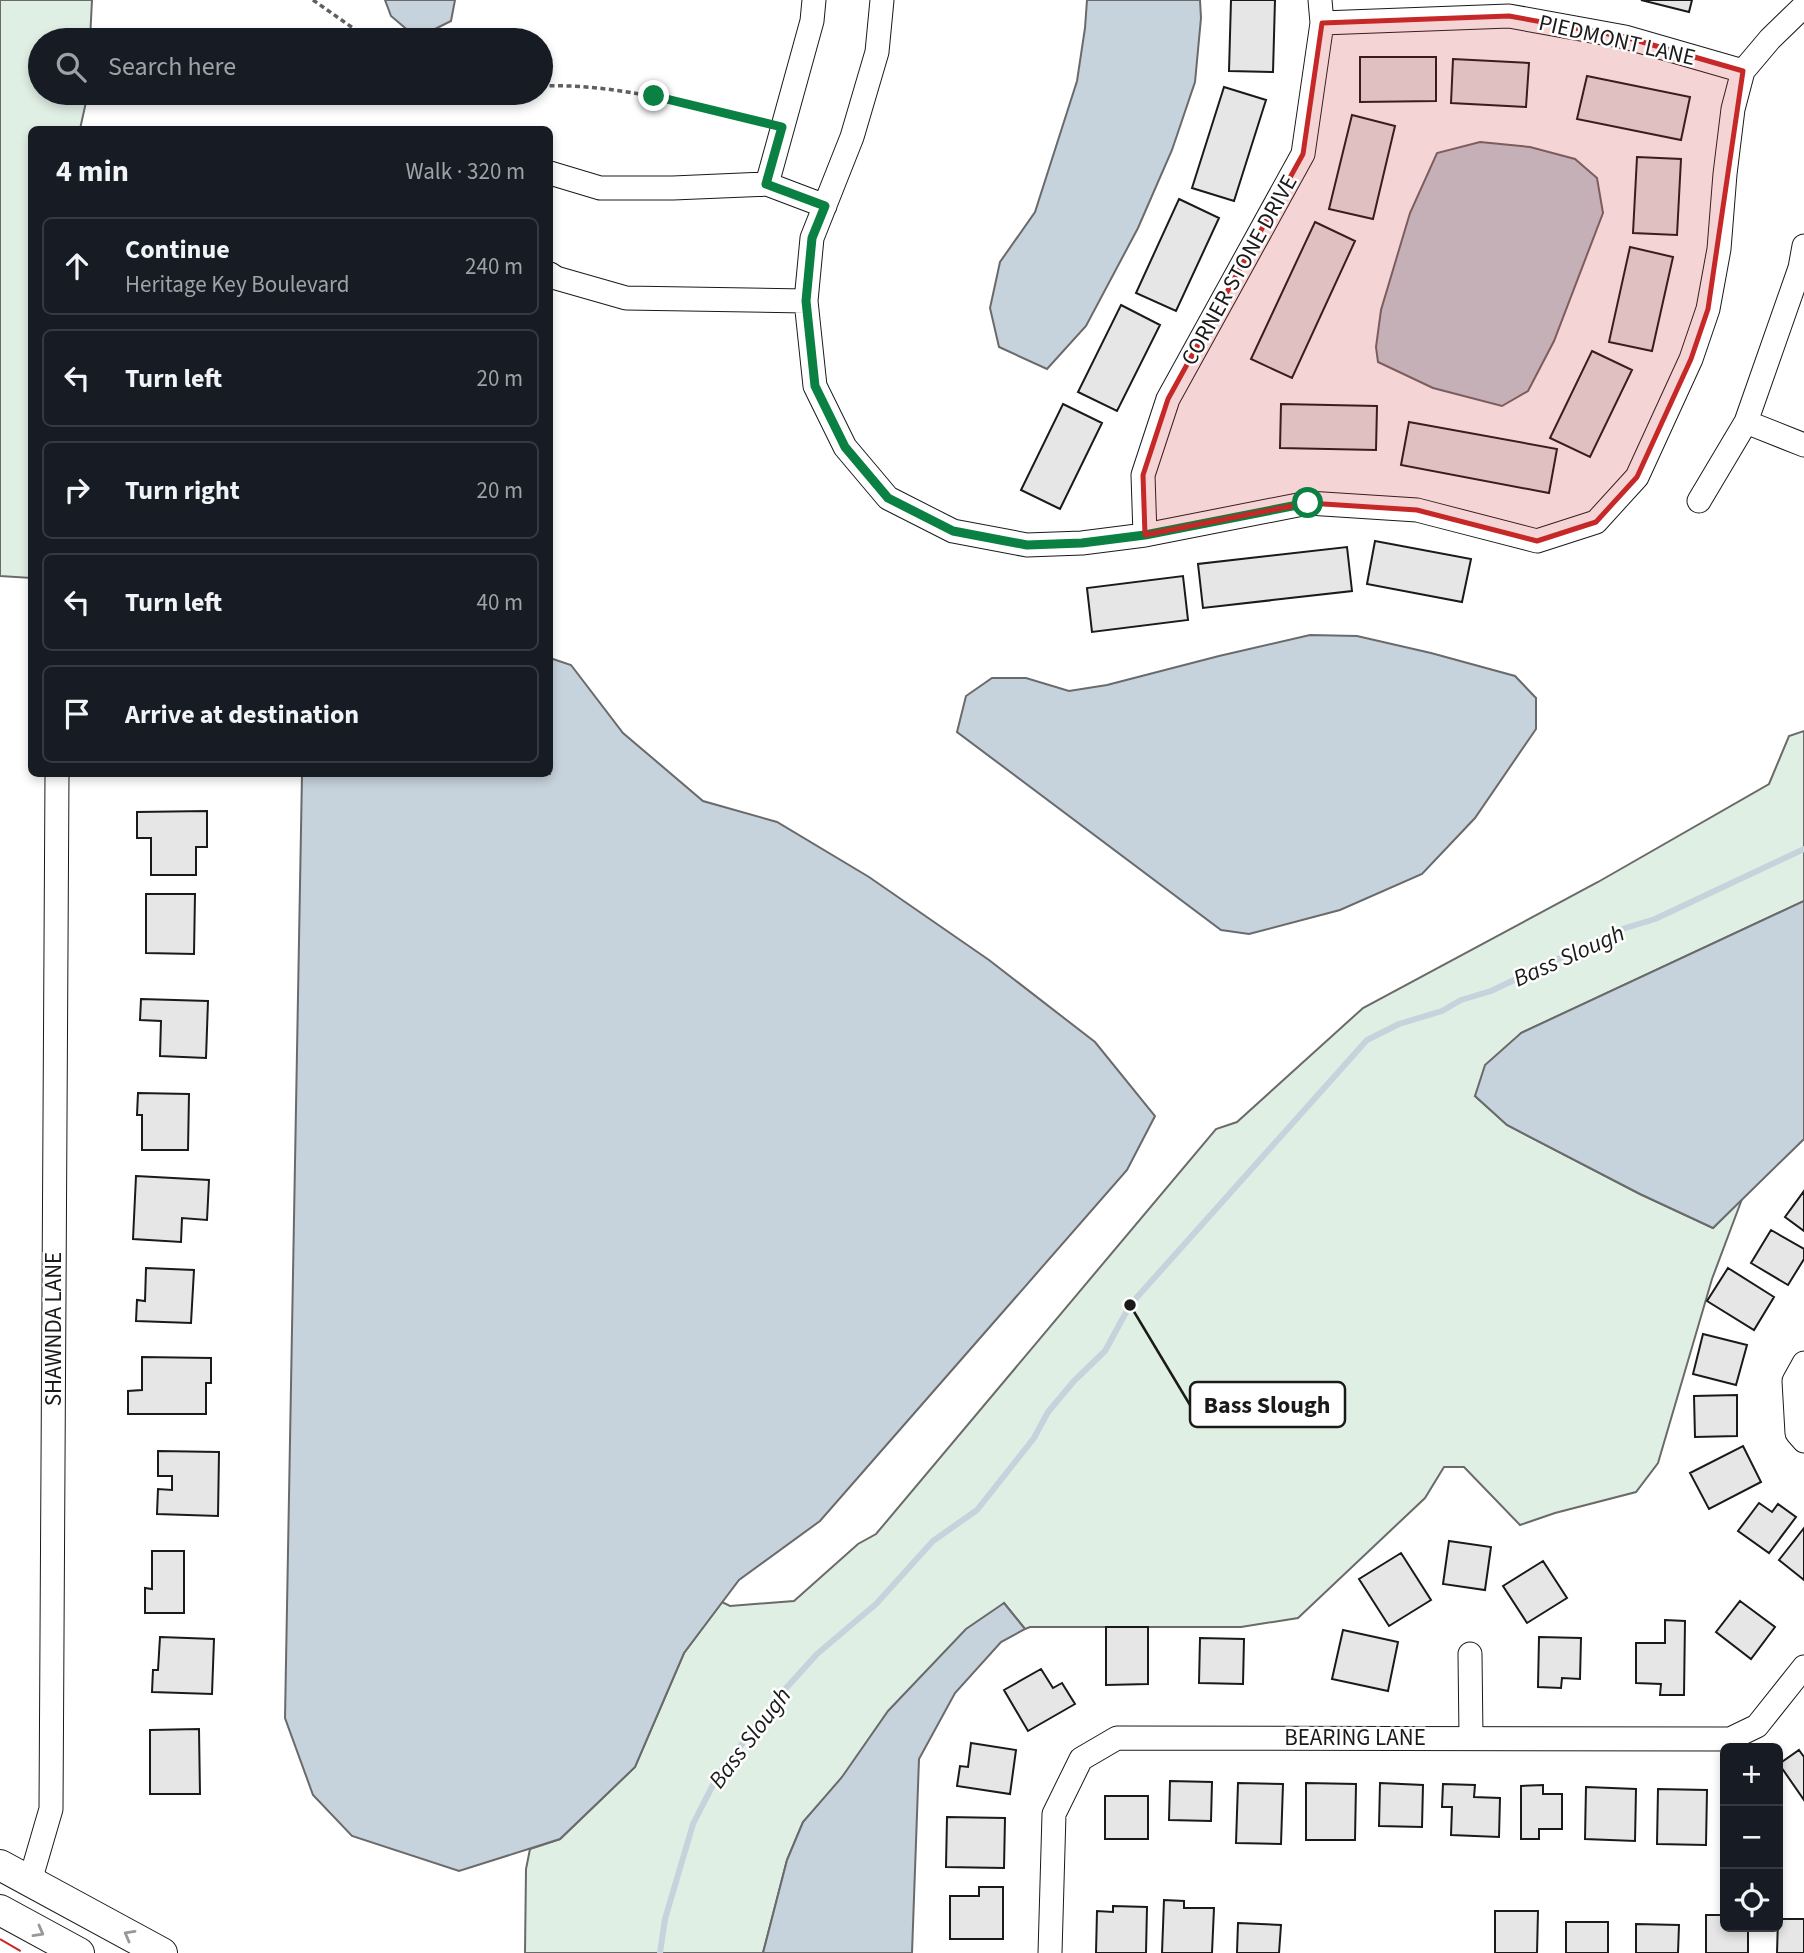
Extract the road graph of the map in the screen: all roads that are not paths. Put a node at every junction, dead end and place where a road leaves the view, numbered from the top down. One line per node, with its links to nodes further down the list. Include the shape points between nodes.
1 (814, 0): 7 (street)
2 (882, 0): 8 (street, via 877,52 852,137)
3 (1804, 6): 5 (street)
4 (1321, 11): 5 (street, PIEDMONT LANE, via 1509,16 1625,37); 15 (street, CORNER STONE DRIVE, via 1303,154 1168,399 1143,475)
5 (1743, 71): 15 (street, via 1733,109 1708,309 1691,359 1637,477 1596,522 1537,541 1417,510 1308,503)
6 (553, 174): 7 (street, via 600,188)
7 (766, 184): 8 (street)
8 (825, 206): 11 (street, via 812,238)
9 (1804, 246): 12 (street)
10 (553, 275): 11 (street, via 626,298)
11 (806, 301): 15 (street, via 815,386 845,447 888,498 953,531 1027,545)
12 (1746, 422): 13 (street); 14 (street)
13 (1804, 445)
14 (1699, 501)
15 (1145, 535)
16 (57, 777): 23 (street, SHAWNDA LANE, via 51,1809)
17 (1804, 1363): 18 (street, via 1794,1381 1797,1433)
18 (1804, 1441)
19 (1470, 1654): 21 (street)
20 (1804, 1667): 21 (street, BEARING LANE, via 1757,1726 1730,1739)
21 (1471, 1737): 27 (street, BEARING LANE, via 1117,1738 1081,1759 1054,1814)
22 (0, 1865): 23 (main road)
23 (30, 1881): 26 (main road, one-way to 23)
24 (0, 1910): 25 (main road, one-way to 25)
25 (79, 1953)
26 (162, 1953)
27 (1051, 1953)

